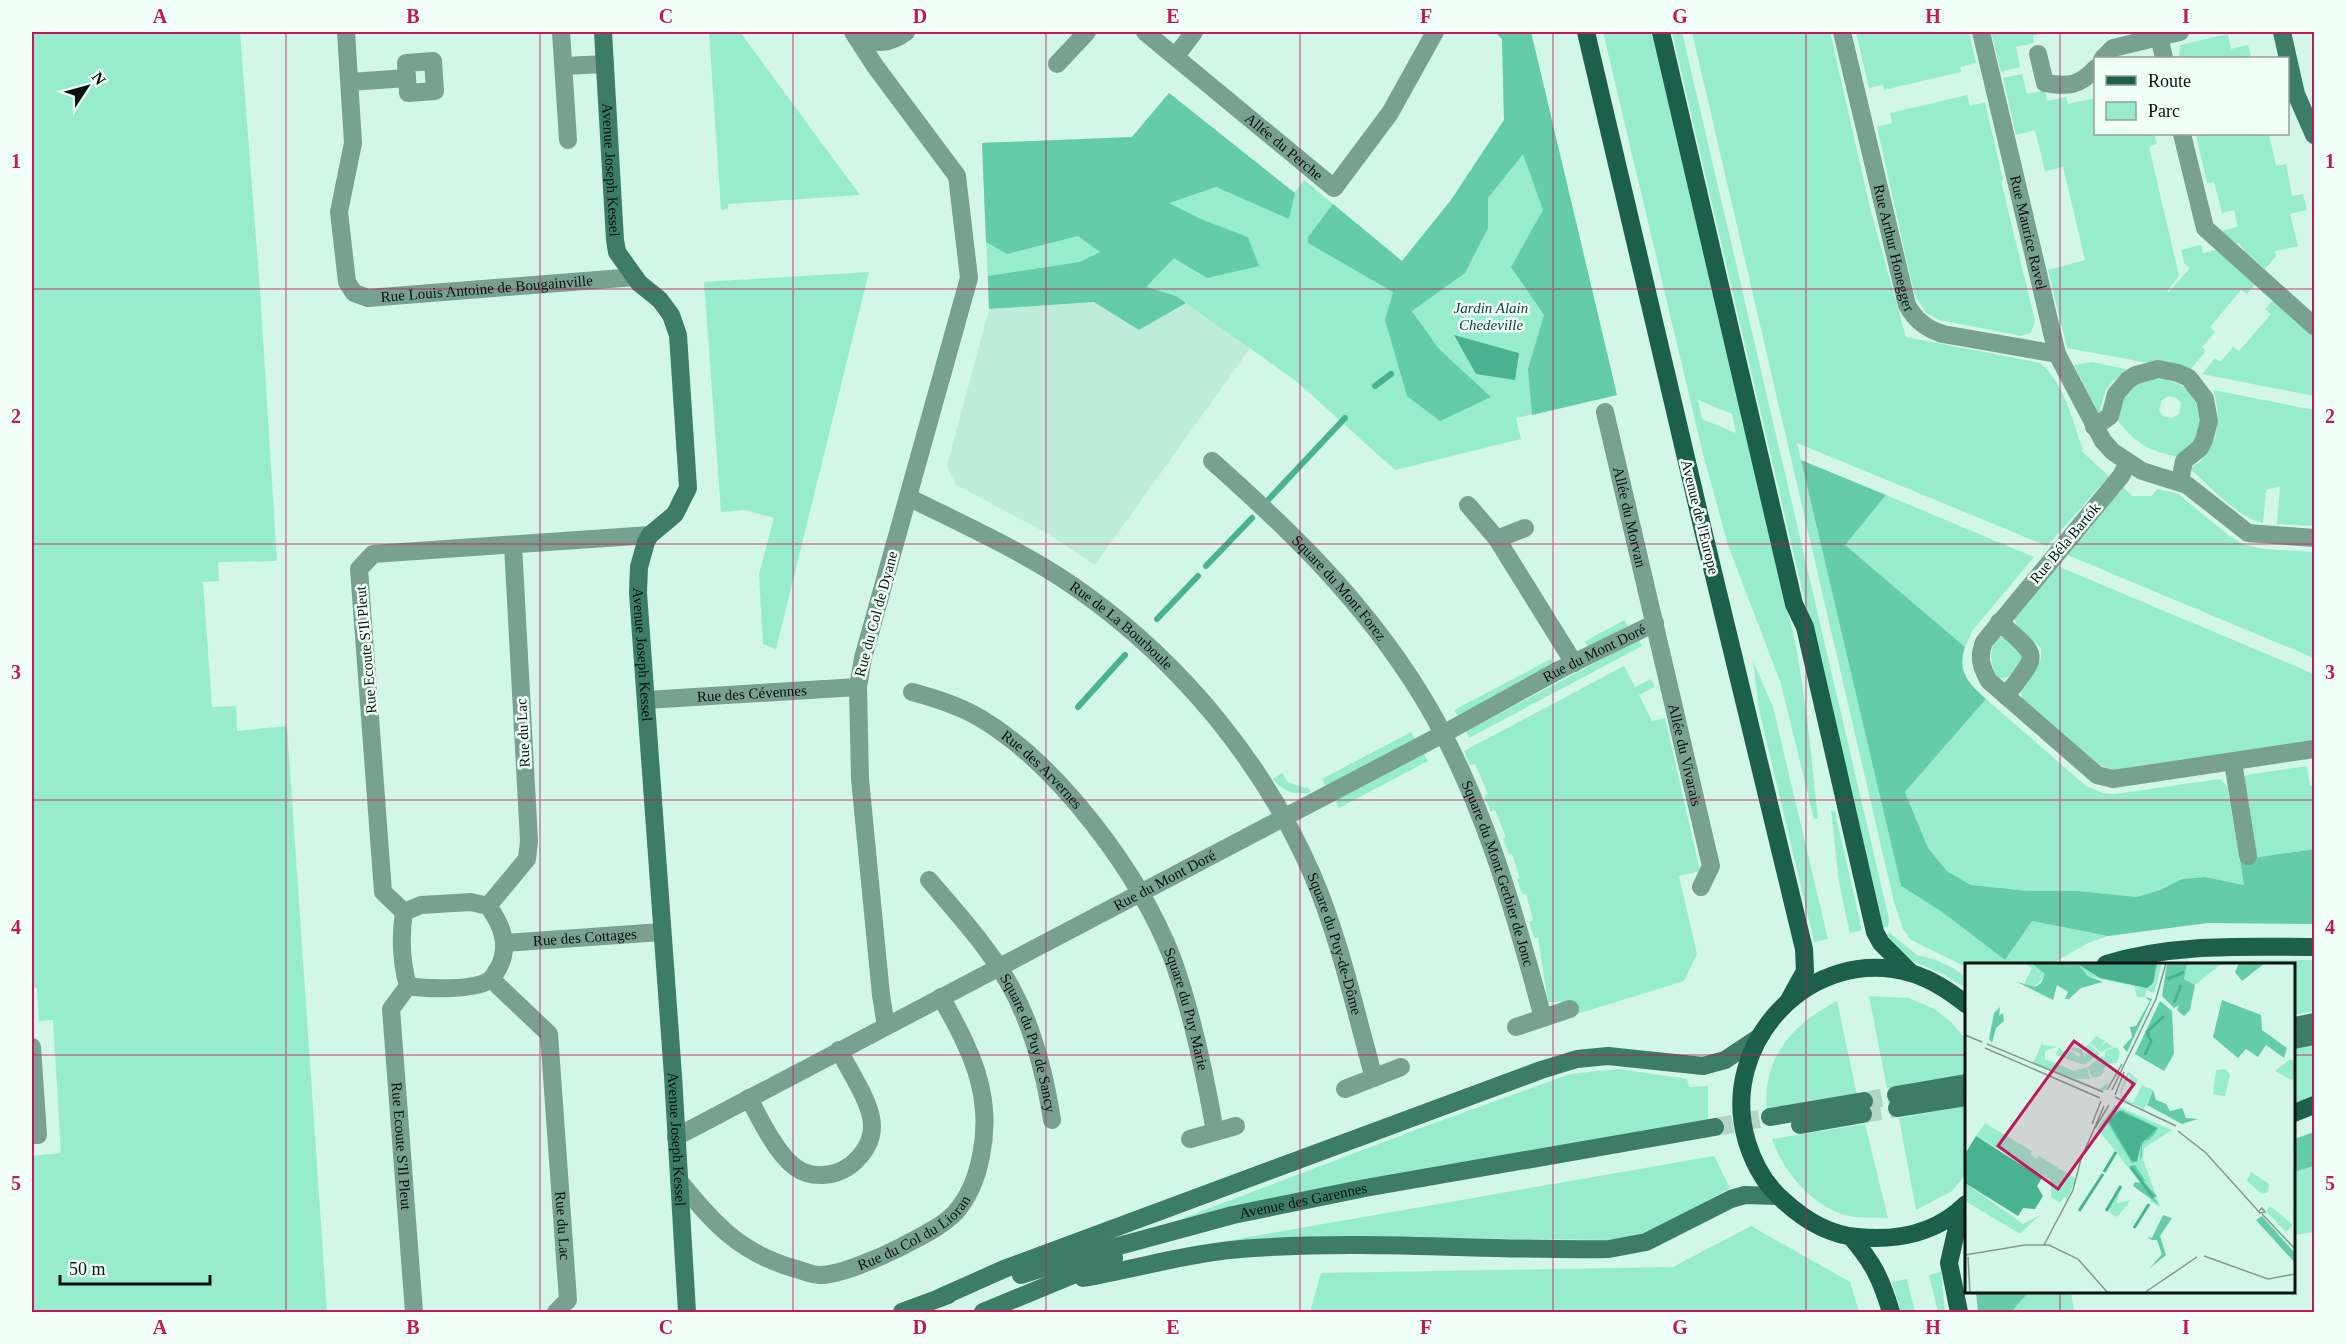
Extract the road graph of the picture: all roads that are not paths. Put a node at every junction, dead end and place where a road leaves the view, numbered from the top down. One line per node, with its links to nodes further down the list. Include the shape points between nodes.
1 (346, 32): 28 (street, Rue Louis Antoine de Bougainville)
2 (561, 32): 25 (street)
3 (603, 32): 23 (main road, Avenue Joseph Kessel)
4 (906, 32): 16 (street, via 881,43)
5 (1087, 32): 24 (street)
6 (1145, 32): 18 (street, Allée du Perche)
7 (1194, 32): 18 (street)
8 (1436, 32): 18 (street, Allée du Perche, via 1390,113 1334,188)
9 (1586, 32): 73 (main road, Avenue de l'Europe, via 1804,949 1805,972)
10 (1661, 32): 69 (main road, via 1875,932)
11 (1842, 32): 34 (street, Rue Arthur Honegger, via 1907,305 1913,316 1931,331)
12 (1981, 32): 34 (street, Rue Maurice Ravel)
13 (2180, 32): 15 (street)
14 (2282, 32): 21 (main road)
15 (2159, 34): 19 (street, via 2113,48); 20 (street)
16 (855, 35): 40 (street, Rue du Col de Dyane, via 957,176 969,278)
17 (2038, 54): 26 (street, via 2045,83 2063,86 2084,81)
18 (1176, 56)
19 (2104, 57)
20 (2164, 57)
21 (2288, 57)
22 (2289, 63): 30 (main road, via 2296,94)
23 (605, 64): 25 (street); 32 (main road, Avenue Joseph Kessel, via 617,252)
24 (1057, 64)
25 (564, 66): 31 (street)
26 (2094, 70)
27 (407, 78): 28 (street)
28 (350, 82): 32 (street, Rue Louis Antoine de Bougainville, via 353,143 339,212 347,282 354,293 368,298)
29 (2182, 135): 33 (street, via 2205,228)
30 (2314, 135)
31 (568, 140)
32 (635, 277): 43 (main road, Avenue Joseph Kessel, via 660,300 678,335 688,488 675,514)
33 (2314, 326)
34 (2056, 354): 36 (street, Rue Maurice Ravel)
35 (1605, 412): 48 (street, Allée du Morvan)
36 (2094, 427): 38 (street, Rue Maurice Ravel, via 2113,452); 39 (street, via 2110,416 2116,394 2136,375 2158,369 2189,378 2205,399 2209,421 2200,448 2184,461)
37 (1212, 461): 54 (street, Square du Mont Forez, via 1296,537 1353,601 1397,659)
38 (2128, 463): 39 (street, Rue Maurice Ravel); 47 (street, Rue Béla Bartók)
39 (2180, 481): 44 (street, Rue Maurice Ravel, via 2248,532)
40 (908, 497): 50 (street, Rue du Col de Dyane); 57 (street, Rue de La Bourboule, via 1050,571 1128,629 1219,720)
41 (1468, 505): 45 (street)
42 (1524, 528): 45 (street)
43 (650, 535): 46 (street, Rue Ecoute S'Il Pleut); 53 (main road, Avenue Joseph Kessel, via 639,567 638,593)
44 (2314, 538)
45 (1497, 539): 49 (street)
46 (513, 545): 62 (street, Rue du Lac, via 529,841 527,859); 63 (street, Rue Ecoute S'Il Pleut, via 373,554 359,569 383,892)
47 (1999, 622): 52 (street, Rue Béla Bartók, via 1979,653 1981,668 1989,681); 52 (street, via 2029,648 2032,656 2031,664)
48 (1655, 623): 49 (street, Rue du Mont Doré); 60 (street, Allée du Vivarais, via 1711,866)
49 (1574, 663): 54 (street, Rue du Mont Doré)
50 (858, 687): 53 (street, Rue des Cévennes); 78 (street, Rue du Col de Dyane, via 860,779)
51 (912, 692): 61 (street, Rue des Arvernes, via 945,701 979,717 1038,762 1101,834)
52 (2006, 696): 56 (street, Rue Béla Bartók, via 2097,775 2112,778)
53 (646, 700): 64 (main road, Avenue Joseph Kessel)
54 (1443, 734): 57 (street, Rue du Mont Doré); 76 (street, Square du Mont Gerbier de Jonc, via 1493,852 1520,929)
55 (2314, 749): 56 (street, Rue Béla Bartók)
56 (2233, 762): 58 (street)
57 (1283, 816): 61 (street, Rue du Mont Doré); 87 (street, Square du Puy-de-Dôme, via 1312,874 1335,935)
58 (2248, 856)
59 (929, 880): 68 (street, Square du Puy de Sancy)
60 (1701, 887)
61 (1139, 892): 68 (street, Rue du Mont Doré); 98 (street, Square du Puy Marie, via 1158,926 1186,1000)
62 (488, 906): 63 (street, via 471,902 421,905); 65 (street)
63 (404, 912): 71 (street, via 401,950)
64 (662, 932): 65 (street, Rue des Cottages); 100 (main road, Avenue Joseph Kessel)
65 (505, 943): 70 (street, via 503,959)
66 (2314, 947): 67 (main road, via 2201,947)
67 (2109, 963)
68 (997, 967): 72 (street, Rue du Mont Doré); 95 (street, Square du Puy de Sancy, via 1027,1022)
69 (1911, 973): 73 (main road, via 1878,968 1845,972 1815,983); 74 (main road, via 1943,987)
70 (491, 979): 71 (street, via 427,989); 109 (street, Rue du Lac, via 549,1034 568,1300)
71 (408, 986): 108 (street, Rue Ecoute S'Il Pleut, via 392,1009)
72 (941, 997): 78 (street, Rue du Mont Doré); 102 (street, Rue du Col du Lioran, via 965,1040 978,1076 985,1106 985,1137 970,1191 954,1213 935,1228 890,1252 819,1275 762,1256 735,1241)
73 (1789, 1000): 82 (main road)
74 (1965, 1003)
75 (1570, 1009): 76 (street)
76 (1543, 1018): 80 (street)
77 (2314, 1023): 79 (main road)
78 (886, 1026): 85 (street, Rue du Mont Doré)
79 (2295, 1026)
80 (1516, 1027)
81 (2314, 1036): 83 (main road)
82 (1758, 1038): 103 (main road, via 1742,1084 1741,1108 1751,1155); 107 (main road, via 1725,1060 1703,1066 1608,1056 1577,1059 1541,1070 1004,1269)
83 (2295, 1040)
84 (32, 1047): 99 (street, via 38,1135)
85 (839, 1050): 91 (street, Rue du Mont Doré); 91 (street, via 868,1108 872,1125 862,1155 847,1168 830,1175 795,1167 783,1155)
86 (1401, 1067): 87 (street)
87 (1374, 1078): 89 (street)
88 (1965, 1083): 90 (main road, via 1896,1102)
89 (1345, 1089)
90 (1965, 1097)
91 (749, 1098): 100 (street, Rue du Mont Doré)
92 (2314, 1105): 94 (main road)
93 (1864, 1108): 96 (main road)
94 (2295, 1113)
95 (1052, 1120)
96 (1771, 1123)
97 (1236, 1126): 98 (street)
98 (1215, 1132): 101 (street)
99 (32, 1135)
100 (675, 1137): 102 (main road, Avenue Joseph Kessel)
101 (1190, 1139)
102 (679, 1181): 110 (main road, Avenue Joseph Kessel)
103 (1777, 1196): 105 (main road, via 1815,1224); 106 (main road, via 1745,1195 1731,1199 1646,1242 1609,1249 1331,1245 1252,1248 1172,1258)
104 (1964, 1207): 105 (main road, via 1935,1226 1907,1236); 114 (main road, via 1949,1263)
105 (1851, 1237): 113 (main road, via 1881,1279)
106 (1055, 1283): 107 (main road, Avenue des Garennes, via 1104,1261 1236,1225 1716,1132 1365,1188 1233,1215); 112 (main road, Avenue des Garennes)
107 (939, 1298): 111 (main road, Avenue des Garennes)
108 (414, 1312)
109 (556, 1312)
110 (687, 1312)
111 (902, 1312)
112 (982, 1312)
113 (1891, 1312)
114 (1959, 1312)

